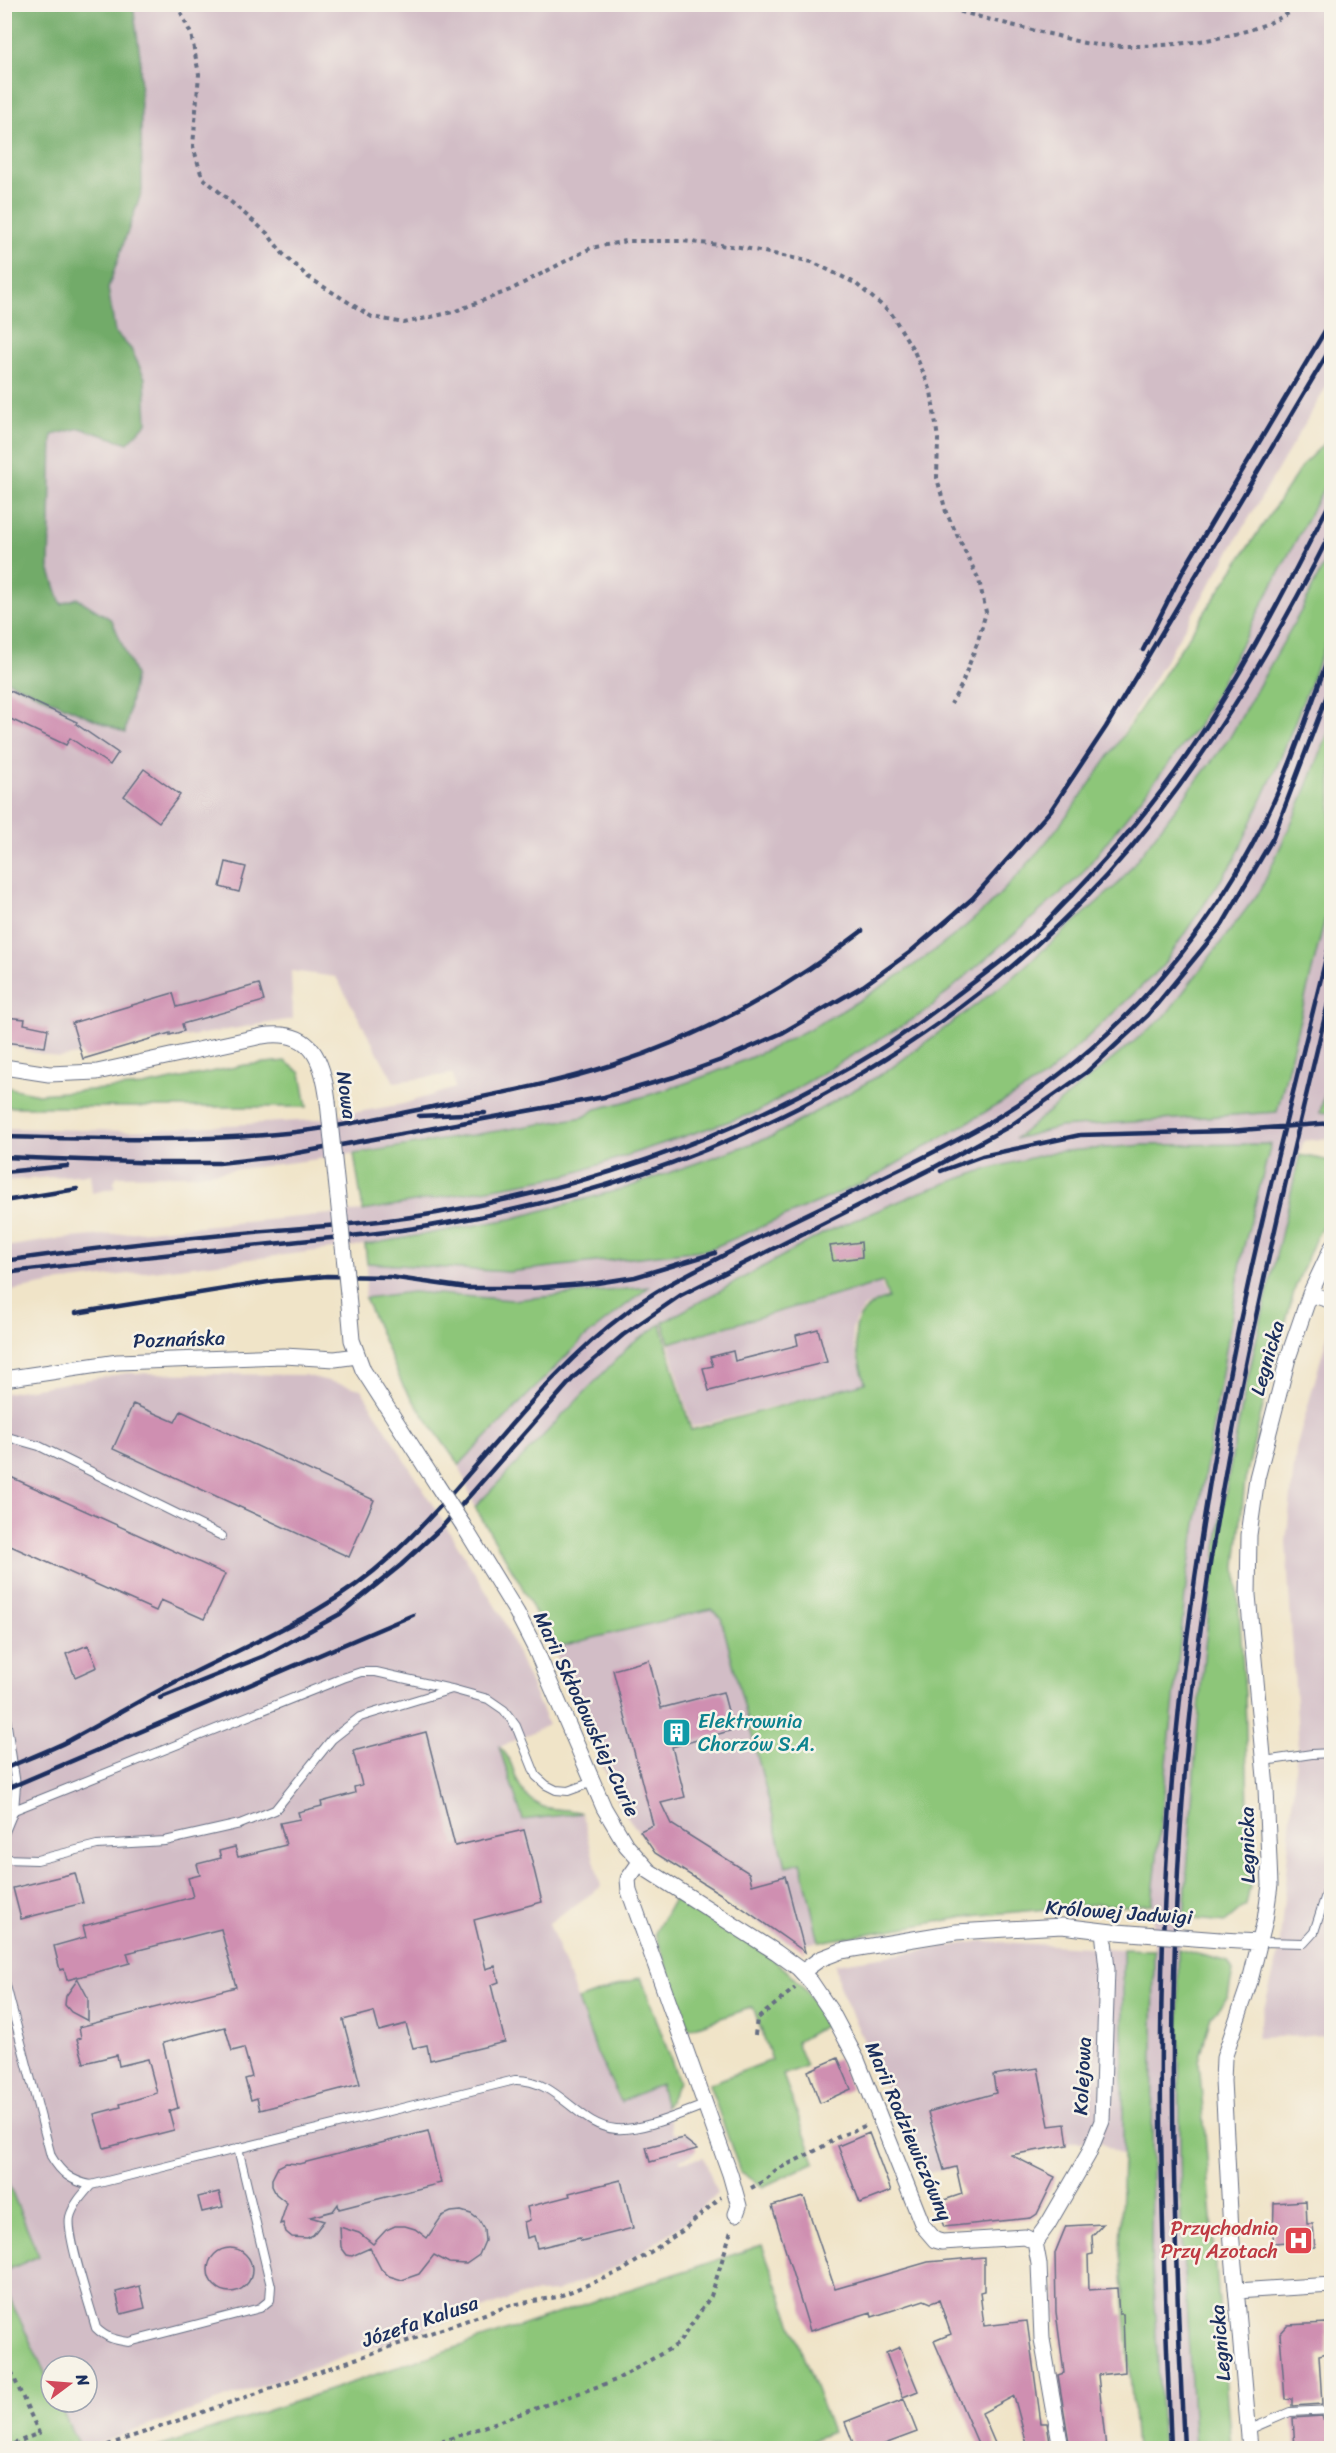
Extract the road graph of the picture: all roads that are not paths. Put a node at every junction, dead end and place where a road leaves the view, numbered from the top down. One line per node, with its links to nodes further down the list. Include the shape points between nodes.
1 (4, 1067): 5 (street, Nowa, bridge, via 49,1074 90,1072 262,1036 283,1035 305,1043 324,1071 352,1340)
2 (1332, 1247): 3 (street, Legnicka)
3 (1310, 1294): 4 (street); 12 (street, Legnicka, via 1269,1428 1249,1535 1248,1595)
4 (1332, 1301)
5 (357, 1356): 6 (street, Poznańska, via 118,1362); 13 (street, Marii Skłodowskiej-Curie, bridge, via 517,1613)
6 (4, 1379)
7 (4, 1436): 8 (lane, via 39,1446)
8 (222, 1536)
9 (452, 1689): 13 (lane, via 489,1699 504,1710 516,1726 536,1776 546,1785 567,1791); 14 (lane, via 361,1672); 16 (lane, via 360,1717 332,1739 276,1810 240,1824 165,1841 97,1845 37,1860)
10 (4, 1705): 14 (lane, via 16,1785)
11 (1332, 1753): 12 (lane)
12 (1264, 1761): 20 (street, Legnicka, via 1271,1873)
13 (592, 1782): 17 (street, Marii Skłodowskiej-Curie, via 614,1825)
14 (14, 1810): 15 (lane)
15 (4, 1834)
16 (4, 1859)
17 (640, 1862): 22 (street, Marii Rodziewiczówny, via 767,1945); 23 (street, via 628,1880 629,1891)
18 (1332, 1876): 20 (lane, via 1314,1932 1304,1943)
19 (1110, 1932): 20 (street, Królowej Jadwigi, bridge); 22 (street, Królowej Jadwigi, via 1062,1926 957,1932 841,1951 820,1959); 27 (street, Kolejowa, via 1102,2121 1089,2155)
20 (1260, 1942): 29 (street, Legnicka, via 1224,2058)
21 (4, 1978): 25 (lane, via 51,2156 68,2178)
22 (801, 1978): 27 (street, Marii Rodziewiczówny, via 824,2001 850,2046 916,2211 935,2240 1024,2237)
23 (705, 2105): 24 (lane, via 634,2128 612,2129 591,2120 547,2087 515,2080); 26 (street, via 739,2206)
24 (238, 2148): 25 (lane); 25 (lane, via 271,2286 270,2300 260,2308 129,2342 110,2338 96,2328 70,2234 70,2217)
25 (91, 2185)
26 (736, 2214)
27 (1035, 2242): 32 (street, via 1042,2339)
28 (1332, 2284): 29 (street)
29 (1237, 2291): 31 (street, Legnicka)
30 (1332, 2409): 31 (lane, via 1290,2412)
31 (1248, 2430): 33 (street, Legnicka)
32 (1061, 2448)
33 (1250, 2448)

